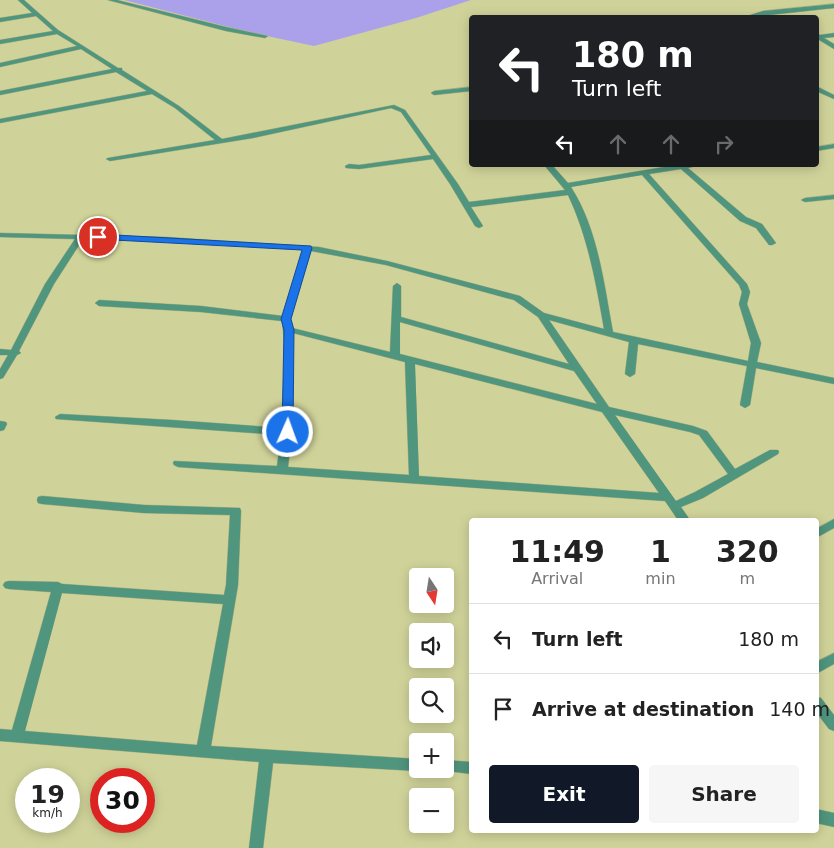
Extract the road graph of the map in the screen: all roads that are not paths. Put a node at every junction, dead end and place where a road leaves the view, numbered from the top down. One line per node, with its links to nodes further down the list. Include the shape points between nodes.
1 (21, 0): 5 (street)
2 (111, 0): 11 (street)
3 (834, 6): 4 (street)
4 (779, 11): 6 (street); 7 (street)
5 (36, 14): 8 (street); 9 (street)
6 (758, 15)
7 (785, 15)
8 (0, 20)
9 (57, 32): 14 (street); 15 (street)
10 (834, 35): 12 (street)
11 (265, 36)
12 (819, 36)
13 (819, 37): 16 (street)
14 (0, 42)
15 (82, 47): 17 (street); 18 (street)
16 (834, 47)
17 (0, 65)
18 (120, 70): 21 (street); 22 (street)
19 (469, 89): 23 (street)
20 (819, 90): 24 (street)
21 (152, 92): 25 (street); 26 (street)
22 (0, 93)
23 (434, 93)
24 (834, 97)
25 (0, 121)
26 (219, 140): 29 (street, via 269,133 392,106 404,111); 30 (street)
27 (834, 146): 28 (street)
28 (819, 148)
29 (435, 157): 31 (street); 39 (street)
30 (110, 159)
31 (349, 166)
32 (550, 167): 36 (street)
33 (675, 167): 35 (street)
34 (682, 167): 43 (street, via 743,219 759,226)
35 (644, 172): 36 (street); 57 (street, via 744,284 743,304 756,343)
36 (568, 189): 39 (street); 51 (street, via 588,232 596,260)
37 (834, 197): 38 (street)
38 (805, 200)
39 (466, 205): 40 (street)
40 (479, 226)
41 (0, 235): 42 (street)
42 (82, 236): 44 (street); 54 (street, via 41,300)
43 (772, 243)
44 (308, 248): 47 (street, via 387,263 517,298); 49 (street)
45 (397, 286): 48 (street)
46 (99, 303): 49 (street, via 201,309)
47 (541, 315): 51 (street); 58 (street)
48 (396, 318): 55 (street); 58 (street)
49 (286, 319): 50 (street)
50 (289, 330): 55 (street); 67 (street)
51 (609, 333): 52 (street)
52 (634, 340): 57 (street); 59 (street)
53 (0, 352): 54 (street)
54 (16, 353): 60 (street)
55 (395, 355): 56 (street)
56 (410, 361): 63 (street); 72 (street)
57 (753, 364): 61 (street); 62 (street)
58 (577, 369): 63 (street)
59 (630, 374)
60 (0, 376)
61 (834, 381)
62 (745, 405)
63 (607, 410): 71 (street, via 703,433); 73 (street)
64 (60, 417): 67 (street)
65 (0, 424): 66 (street)
66 (0, 428)
67 (288, 432): 70 (street)
68 (774, 452): 71 (street)
69 (178, 463): 70 (street)
70 (282, 470): 72 (street)
71 (734, 475): 75 (street)
72 (414, 479): 73 (street)
73 (667, 497): 75 (street)
74 (42, 500): 81 (street, via 144,509 236,511)
75 (674, 506): 76 (street)
76 (683, 518)
77 (834, 524): 78 (street)
78 (819, 532)
79 (9, 585): 80 (street)
80 (58, 587): 81 (street); 87 (street)
81 (229, 600): 88 (street)
82 (834, 658): 83 (street)
83 (819, 668)
84 (819, 706): 85 (street)
85 (834, 725)
86 (0, 735): 87 (street)
87 (17, 736): 88 (street)
88 (203, 752): 89 (street)
89 (267, 757): 90 (street); 95 (street)
90 (409, 765)
91 (454, 767): 92 (street)
92 (469, 768)
93 (819, 817): 94 (street)
94 (834, 820)
95 (256, 848)

